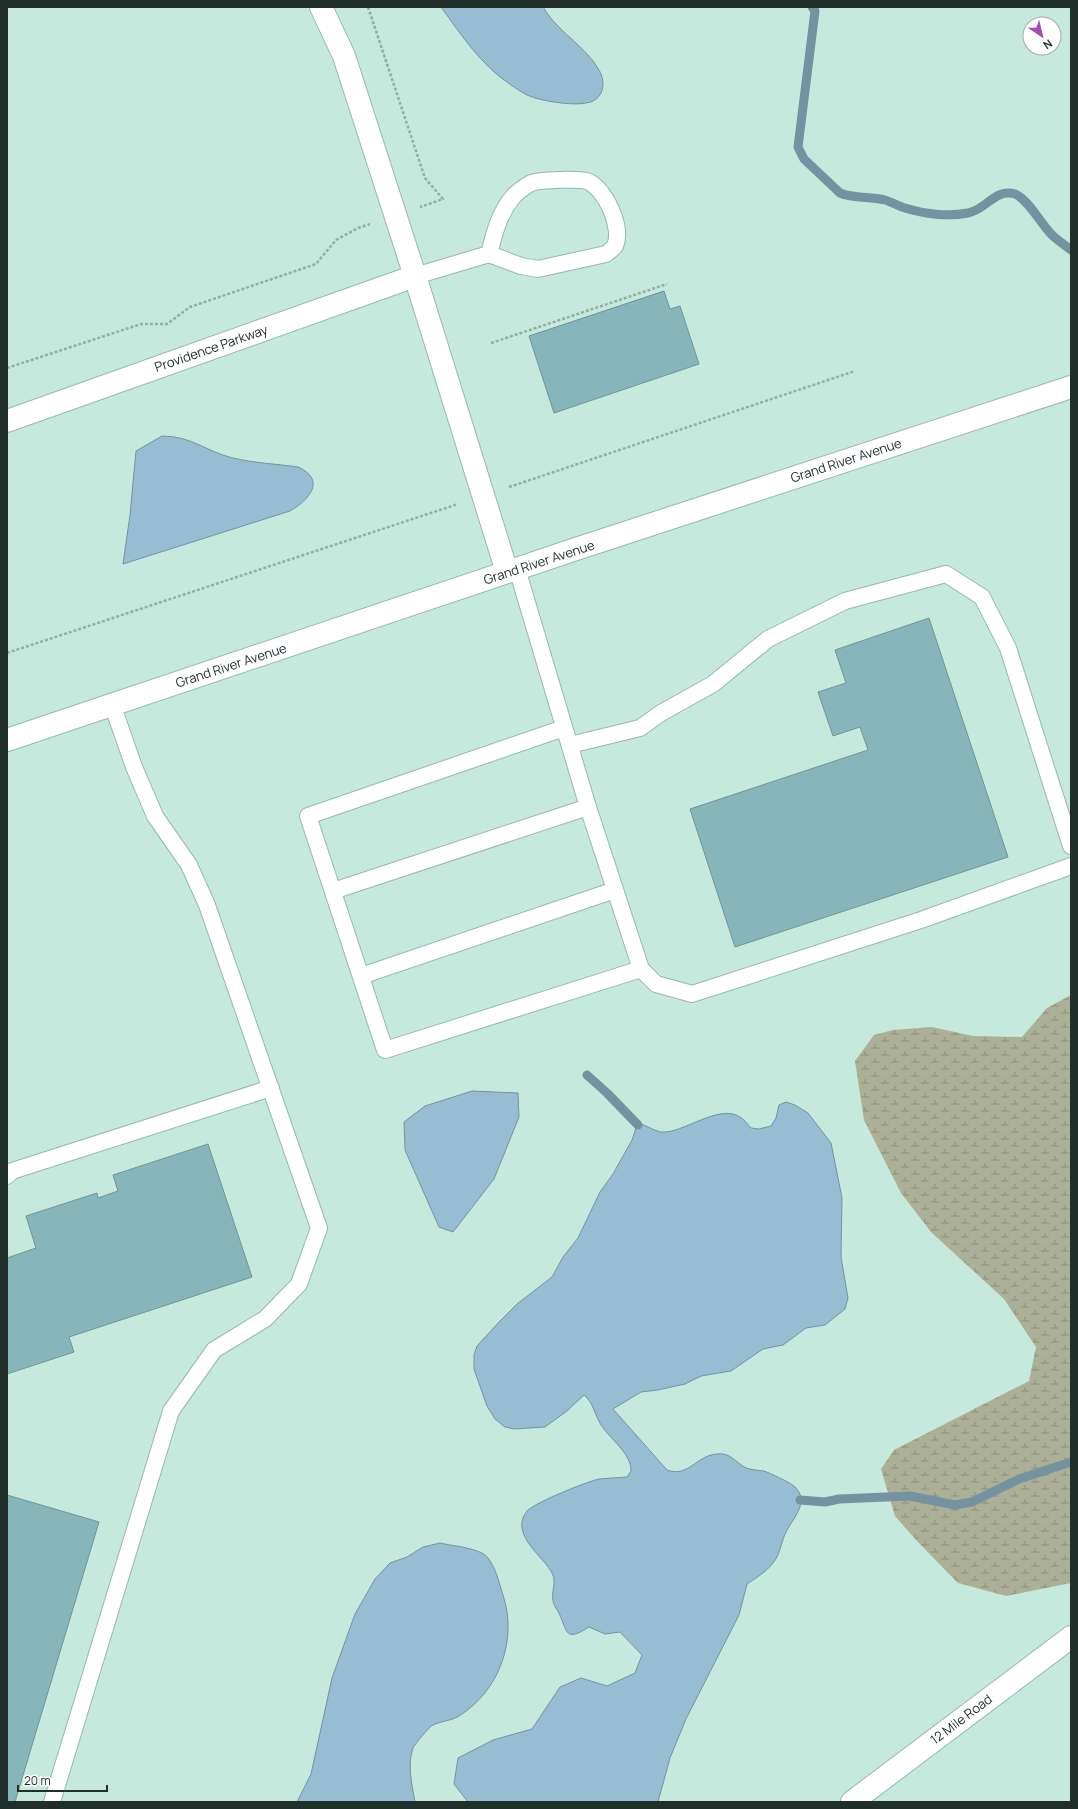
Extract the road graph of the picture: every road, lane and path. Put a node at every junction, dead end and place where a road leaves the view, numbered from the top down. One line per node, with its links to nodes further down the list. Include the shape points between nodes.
1 (321, 7): 3 (street, via 344,56)
2 (368, 7): 3 (path, via 425,178 443,198)
3 (395, 216): 5 (street); 8 (path, via 358,228 336,240 316,264 190,306 167,324 141,324)
4 (489, 254): 4 (lane, via 521,266 538,269 606,254 614,246 617,235 612,211 600,190 588,181 567,179 532,183 512,197 498,221); 5 (lane)
5 (415, 276): 11 (street, Providence Parkway); 12 (street)
6 (667, 284): 7 (path)
7 (491, 343)
8 (7, 368)
9 (856, 371): 12 (path)
10 (1071, 387): 13 (street, Grand River Avenue)
11 (7, 421)
12 (483, 496): 13 (street); 14 (path)
13 (512, 571): 15 (street, Grand River Avenue); 16 (lane)
14 (7, 653)
15 (112, 704): 17 (street, Grand River Avenue); 26 (lane, via 134,767 155,816 189,865 207,905)
16 (564, 728): 18 (lane); 23 (lane, via 308,816)
17 (7, 740)
18 (570, 745): 19 (lane); 20 (lane, via 640,728 660,713 713,684 768,639 845,601 946,574 982,597 1008,648)
19 (588, 807): 22 (lane); 23 (lane)
20 (1071, 846)
21 (1071, 866): 24 (lane, via 921,920 692,994 656,984)
22 (615, 890): 24 (lane); 25 (lane)
23 (333, 891): 25 (lane)
24 (641, 969): 25 (lane, via 385,1050)
25 (361, 976)
26 (271, 1088): 27 (lane, via 12,1170); 29 (lane, via 319,1228 299,1284 265,1319 214,1350 171,1411)
27 (7, 1176)
28 (1071, 1637): 30 (street, 12 Mile Road)
29 (52, 1802)
30 (852, 1802)

